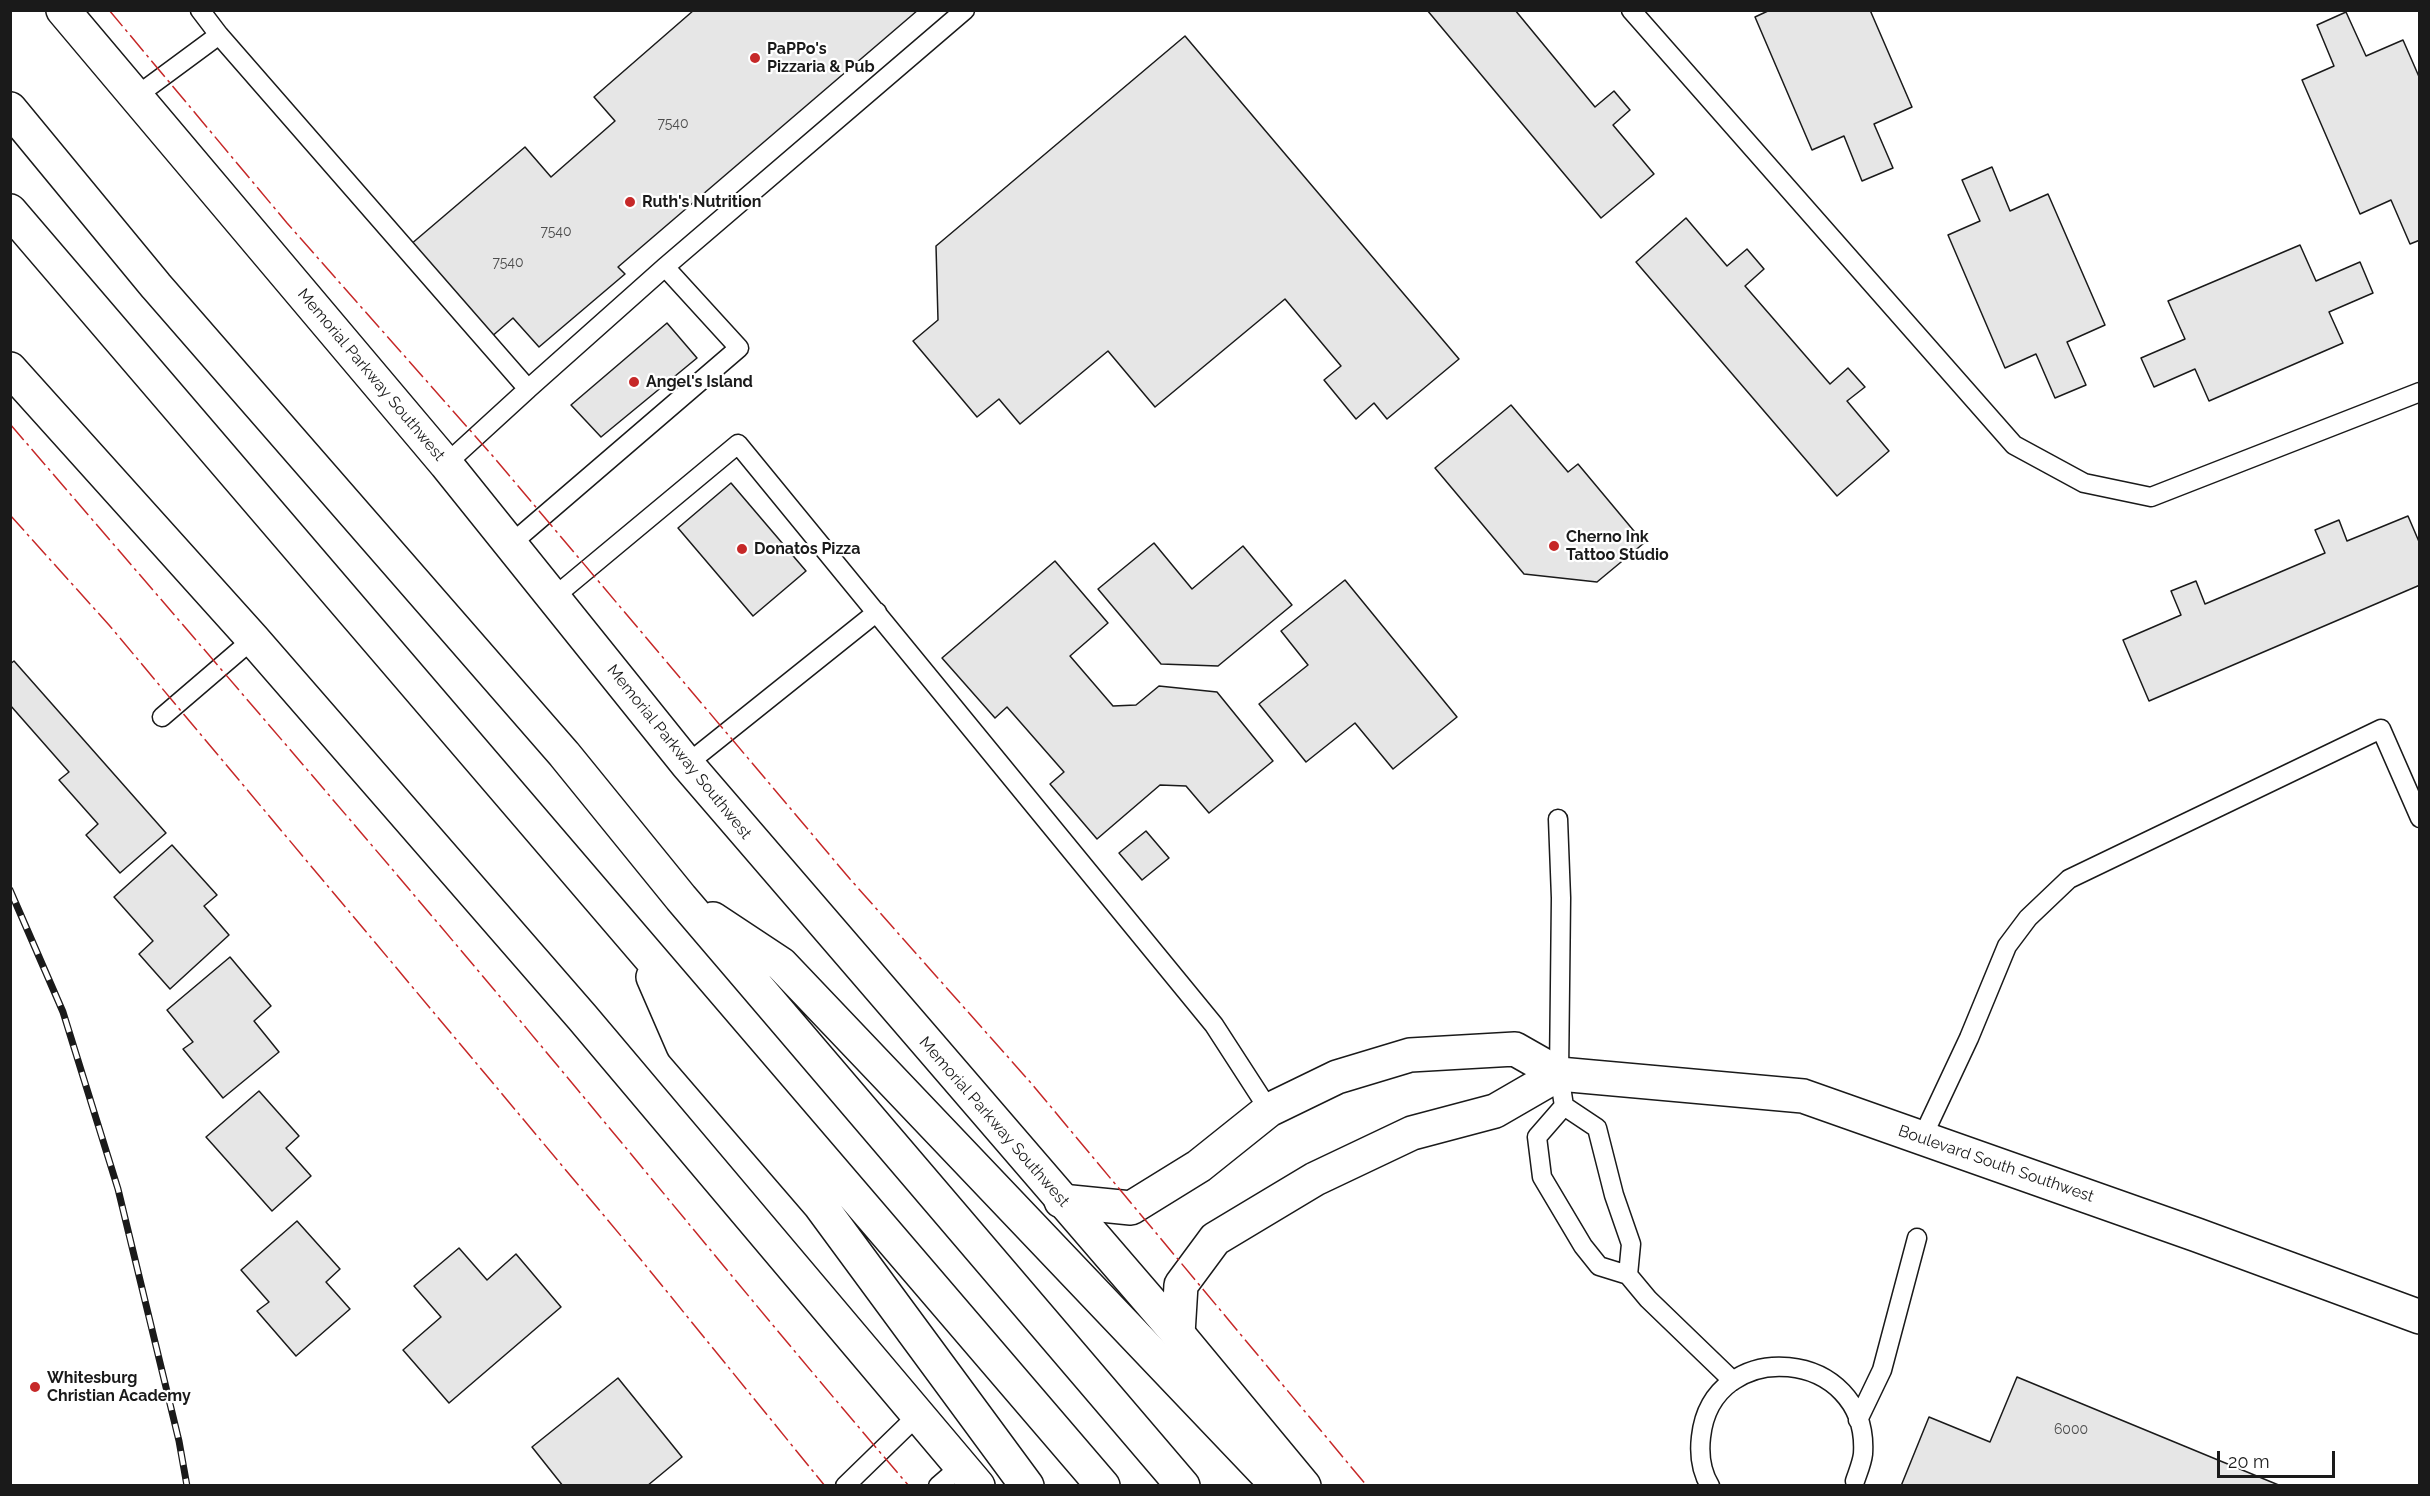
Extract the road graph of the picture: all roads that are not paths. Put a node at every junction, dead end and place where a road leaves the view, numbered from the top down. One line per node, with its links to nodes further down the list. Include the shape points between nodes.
1 (63, 10): 6 (main road, Memorial Parkway Southwest)
2 (200, 10): 5 (lane)
3 (965, 10): 9 (lane)
4 (1631, 10): 12 (lane, via 2014,445 2084,483 2151,497)
5 (219, 35): 6 (lane); 11 (lane)
6 (135, 97): 13 (main road, Memorial Parkway Southwest)
7 (10, 109): 22 (main road, via 156,286 564,754)
8 (10, 211): 23 (main road)
9 (665, 267): 11 (lane); 14 (lane, via 739,348)
10 (10, 369): 17 (main road)
11 (528, 389): 13 (lane)
12 (2420, 392)
13 (446, 464): 14 (main road, Memorial Parkway Southwest)
14 (512, 543): 15 (main road, Memorial Parkway Southwest)
15 (554, 597): 16 (lane, via 738,444); 19 (main road, Memorial Parkway Southwest)
16 (877, 612): 19 (lane); 25 (lane, via 1214,1025)
17 (253, 639): 18 (lane); 33 (main road, via 582,1017)
18 (162, 717)
19 (687, 764): 27 (main road, Memorial Parkway Southwest)
20 (2420, 818): 26 (lane, via 2381,729 2069,879 2028,918 2007,946)
21 (1558, 819): 24 (lane)
22 (681, 898): 40 (main road); 41 (main road, via 781,964)
23 (638, 945): 38 (main road, via 683,1046 820,1205); 39 (main road)
24 (1562, 1090): 25 (main road, Boulevard South Southwest, via 1515,1049 1410,1055 1337,1077); 26 (main road, Boulevard South Southwest, via 1803,1096); 29 (lane, via 1597,1128 1631,1244); 29 (lane, via 1537,1137 1542,1177 1574,1233 1599,1266); 31 (main road, via 1412,1133 1315,1179 1215,1239 1181,1285)
25 (1269, 1110): 27 (main road, Boulevard South Southwest, via 1199,1166 1131,1208)
26 (1922, 1138): 30 (main road, Boulevard South Southwest)
27 (1061, 1201): 31 (main road, Memorial Parkway Southwest)
28 (1917, 1238): 34 (lane, via 1882,1370)
29 (1628, 1275): 32 (lane)
30 (2420, 1317)
31 (1178, 1334): 42 (main road, Memorial Parkway Southwest)
32 (1733, 1382): 34 (lane, via 1757,1369 1783,1365 1809,1370 1833,1383 1851,1403); 43 (lane, via 1713,1401 1702,1425 1700,1453)
33 (918, 1415): 35 (main road); 37 (lane)
34 (1858, 1420): 36 (lane, via 1863,1455)
35 (959, 1479)
36 (1856, 1481)
37 (845, 1485)
38 (1027, 1485)
39 (1103, 1485)
40 (1183, 1485)
41 (1278, 1485)
42 (1304, 1485)
43 (1710, 1485)

